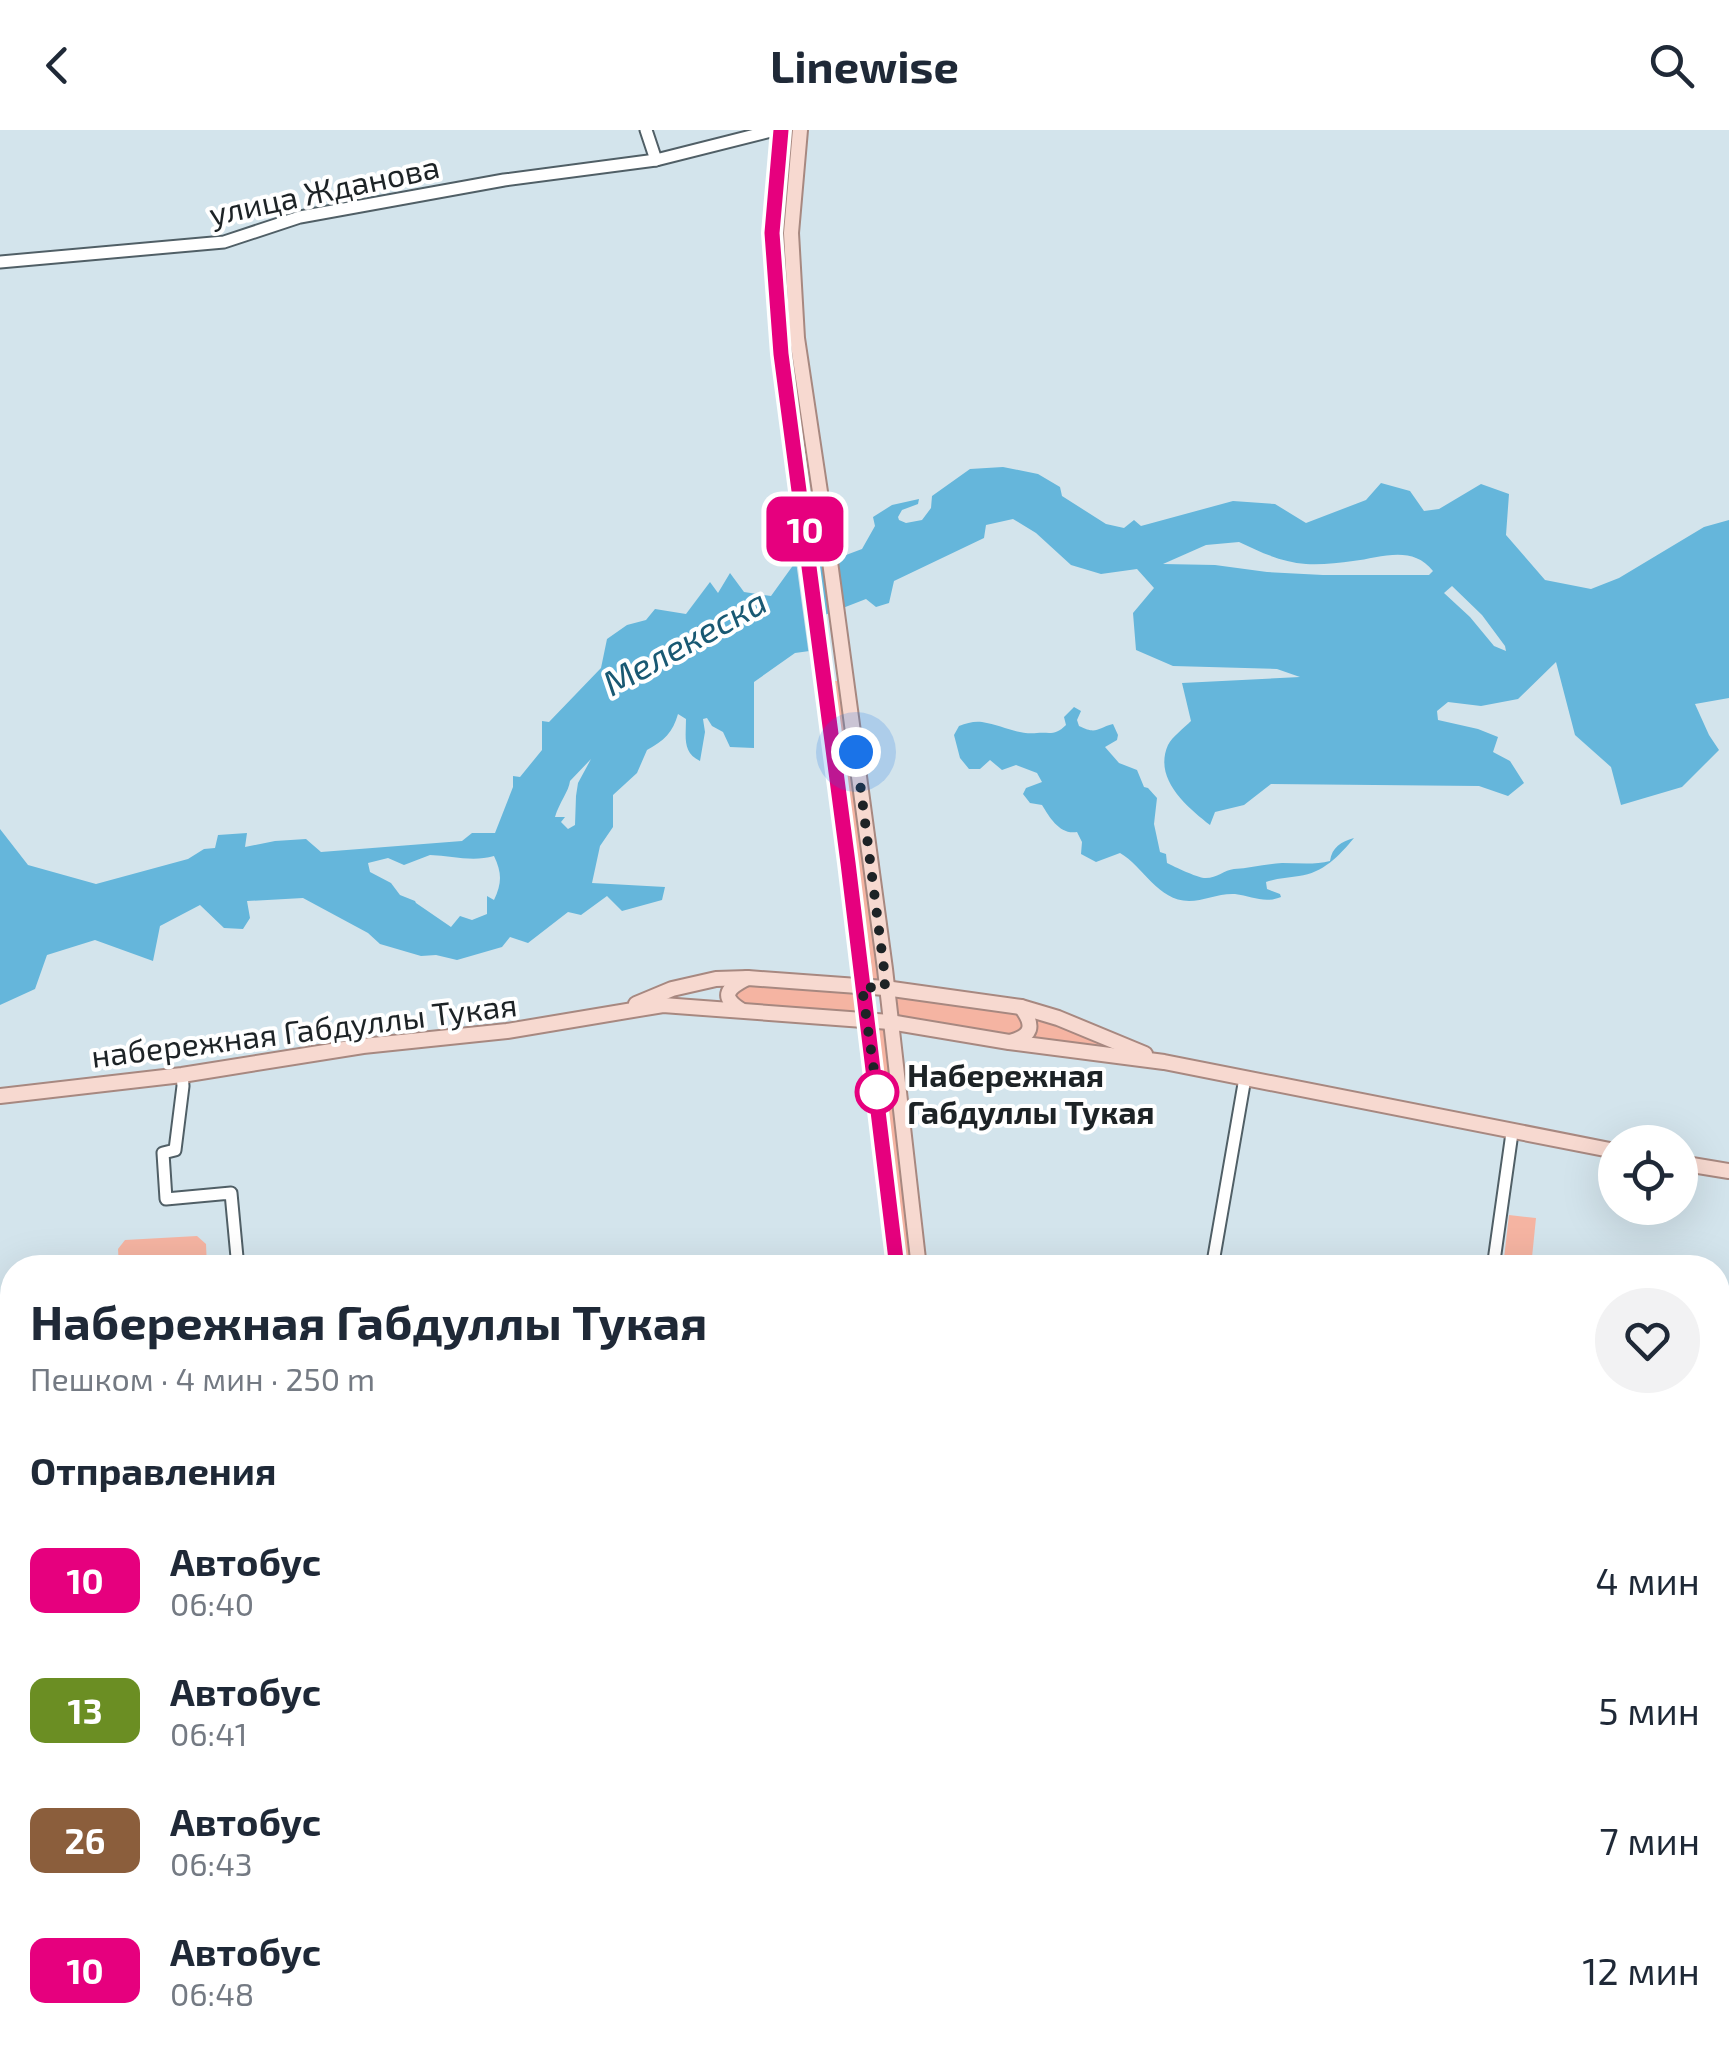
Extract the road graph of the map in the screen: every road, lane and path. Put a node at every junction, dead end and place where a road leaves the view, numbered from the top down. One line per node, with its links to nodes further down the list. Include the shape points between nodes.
1 (646, 130): 4 (street)
2 (778, 130): 4 (street, улица Жданова); 7 (main road, via 772,233 781,354)
3 (800, 130): 8 (main road, via 791,233 797,338)
4 (656, 160): 5 (street, улица Жданова, via 396,198 300,217 224,242)
5 (0, 262)
6 (748, 978): 7 (main road, набережная Габдуллы Тукая); 10 (main road, via 729,990 731,1004); 11 (main road, набережная Габдуллы Тукая, via 686,985)
7 (862, 987): 8 (main road, набережная Габдуллы Тукая); 12 (main road)
8 (885, 988): 9 (main road, набережная Габдуллы Тукая); 13 (main road)
9 (1022, 1007): 14 (main road, via 1029,1031); 15 (main road, набережная Габдуллы Тукая)
10 (742, 1010): 11 (main road, набережная Габдуллы Тукая, via 663,1005); 12 (main road, набережная Габдуллы Тукая)
11 (614, 1013): 16 (main road, набережная Габдуллы Тукая)
12 (867, 1021): 13 (main road, набережная Габдуллы Тукая); 24 (main road)
13 (890, 1022): 14 (main road, набережная Габдуллы Тукая); 25 (main road)
14 (1009, 1042): 15 (main road, набережная Габдуллы Тукая)
15 (1164, 1062): 17 (main road, набережная Габдуллы Тукая)
16 (182, 1074): 18 (main road, набережная Габдуллы Тукая); 23 (street, via 175,1150 163,1153 166,1199 231,1193)
17 (1245, 1078): 19 (main road, набережная Габдуллы Тукая); 26 (street)
18 (0, 1096)
19 (1512, 1132): 20 (main road, набережная Габдуллы Тукая); 27 (street)
20 (1598, 1148)
21 (1698, 1166): 22 (main road)
22 (1729, 1171)
23 (237, 1255)
24 (895, 1255)
25 (917, 1255)
26 (1214, 1255)
27 (1495, 1255)

